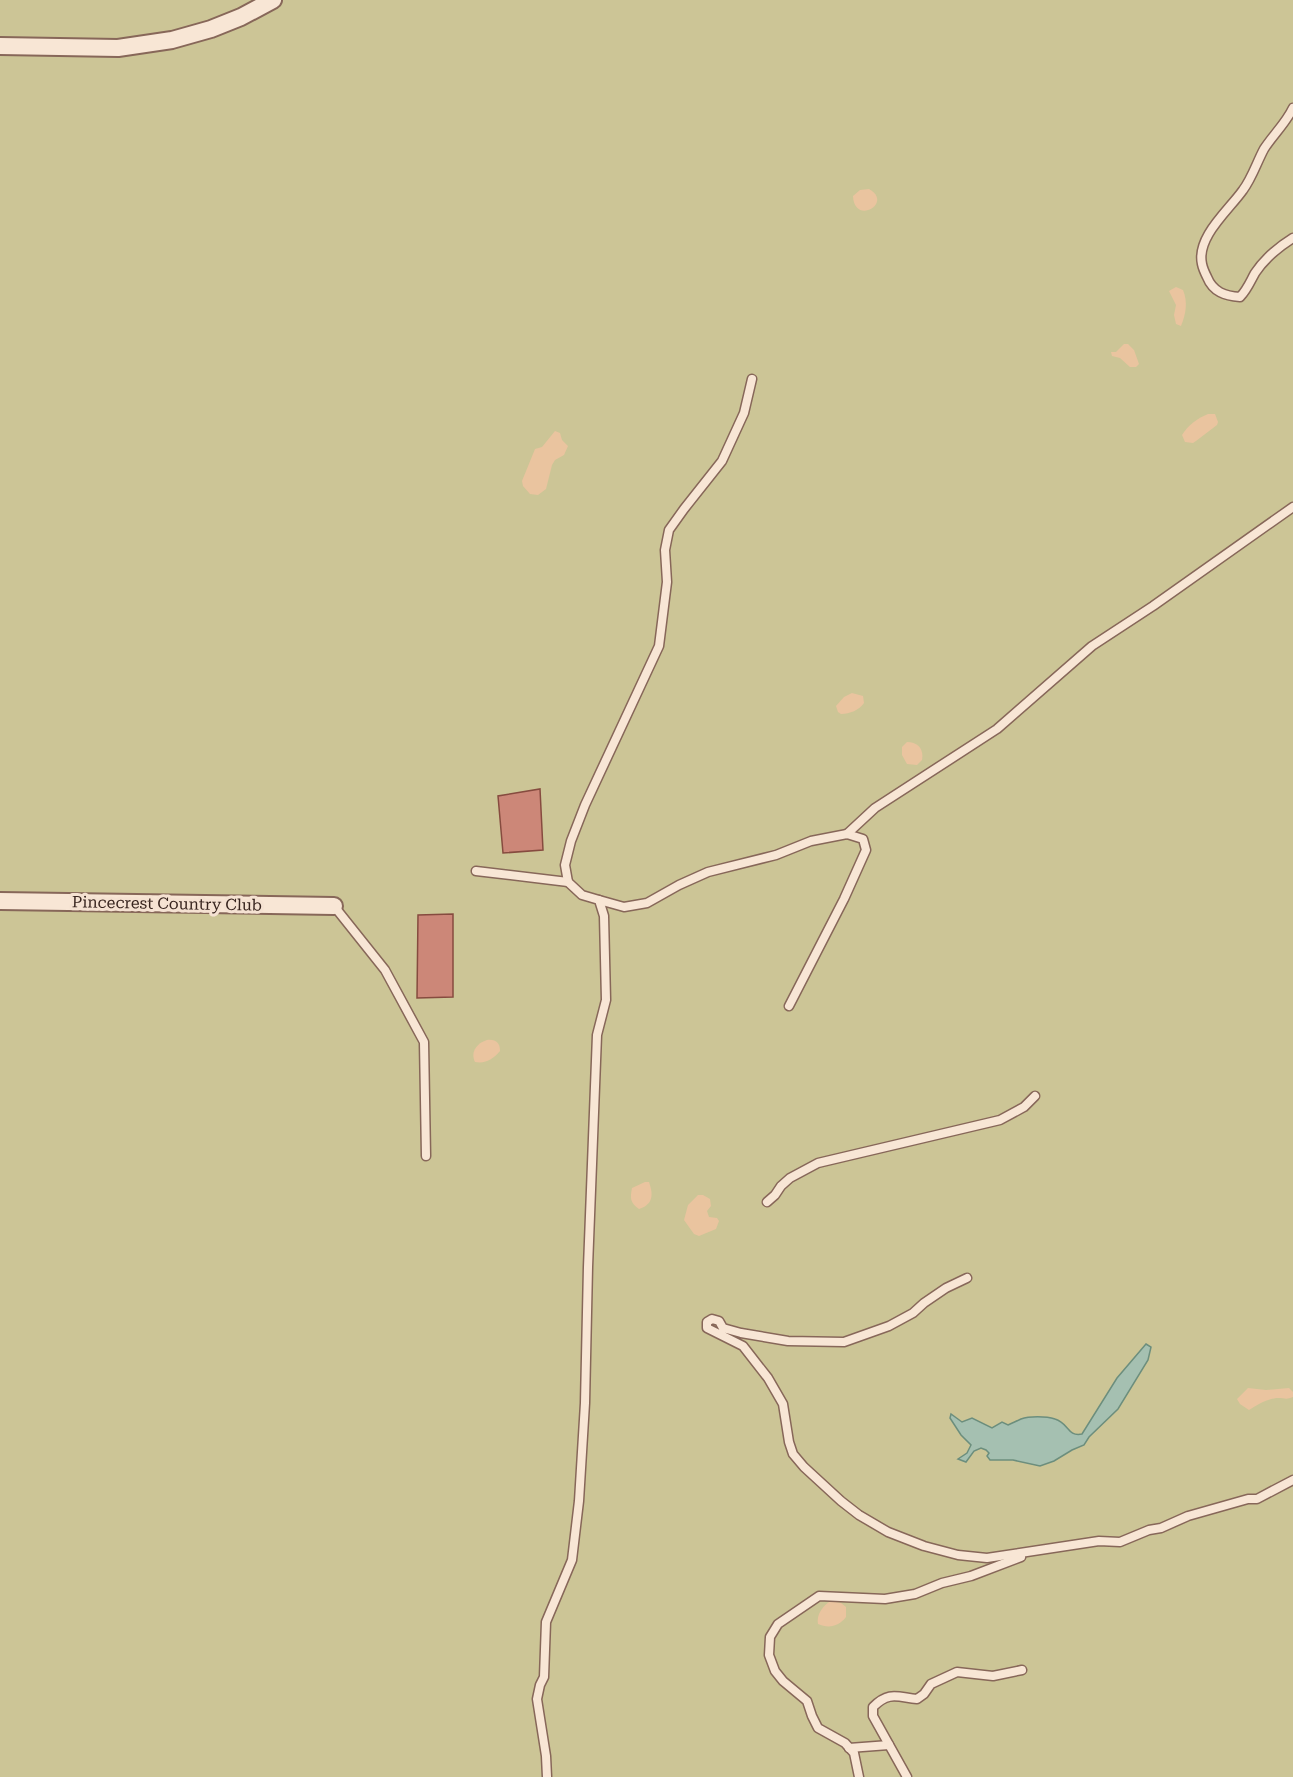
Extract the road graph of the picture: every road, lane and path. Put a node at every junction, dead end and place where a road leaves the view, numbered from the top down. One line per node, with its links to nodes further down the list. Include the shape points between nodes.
1 (273, 0): 2 (street, via 241,17 172,40 118,48)
2 (0, 46)
3 (1293, 108): 4 (lane, via 1243,189 1216,222 1204,243 1201,263 1218,292 1240,297 1270,254)
4 (1293, 238)
5 (753, 379): 9 (lane, via 744,412 722,461 669,530 659,646 571,841 566,865)
6 (1293, 507): 7 (lane, via 1092,646 997,729 875,808)
7 (848, 834): 10 (lane, via 708,872 647,903 624,907); 13 (lane, via 863,839 866,850)
8 (476, 871): 9 (lane)
9 (568, 882): 10 (lane, via 582,895)
10 (599, 900): 23 (lane, via 604,916 606,1000 597,1035 585,1403 572,1560 546,1622 544,1677 537,1699)
11 (0, 901): 12 (street, Pincecrest Country Club)
12 (334, 906): 15 (lane, via 385,970 424,1042)
13 (789, 1006)
14 (1035, 1096): 16 (lane, via 1000,1120 818,1163 790,1178)
15 (426, 1156)
16 (766, 1202)
17 (967, 1278): 19 (lane, via 889,1326 844,1342 755,1336 723,1328 712,1319 707,1328 743,1346 783,1404 793,1454 859,1515 888,1532 958,1555 987,1558)
18 (1293, 1480): 19 (lane, via 1257,1499 1188,1516 1120,1542 1099,1541)
19 (1032, 1553): 22 (lane, via 915,1594 885,1599 819,1596 778,1624 770,1637 769,1655 775,1671 807,1701 818,1728)
20 (1022, 1670): 21 (lane, via 993,1676 957,1672 931,1684 917,1699 889,1695 881,1699 873,1707 873,1716)
21 (889, 1745): 22 (lane); 25 (lane)
22 (849, 1748): 24 (lane, via 854,1753)
23 (546, 1777)
24 (859, 1777)
25 (907, 1777)

